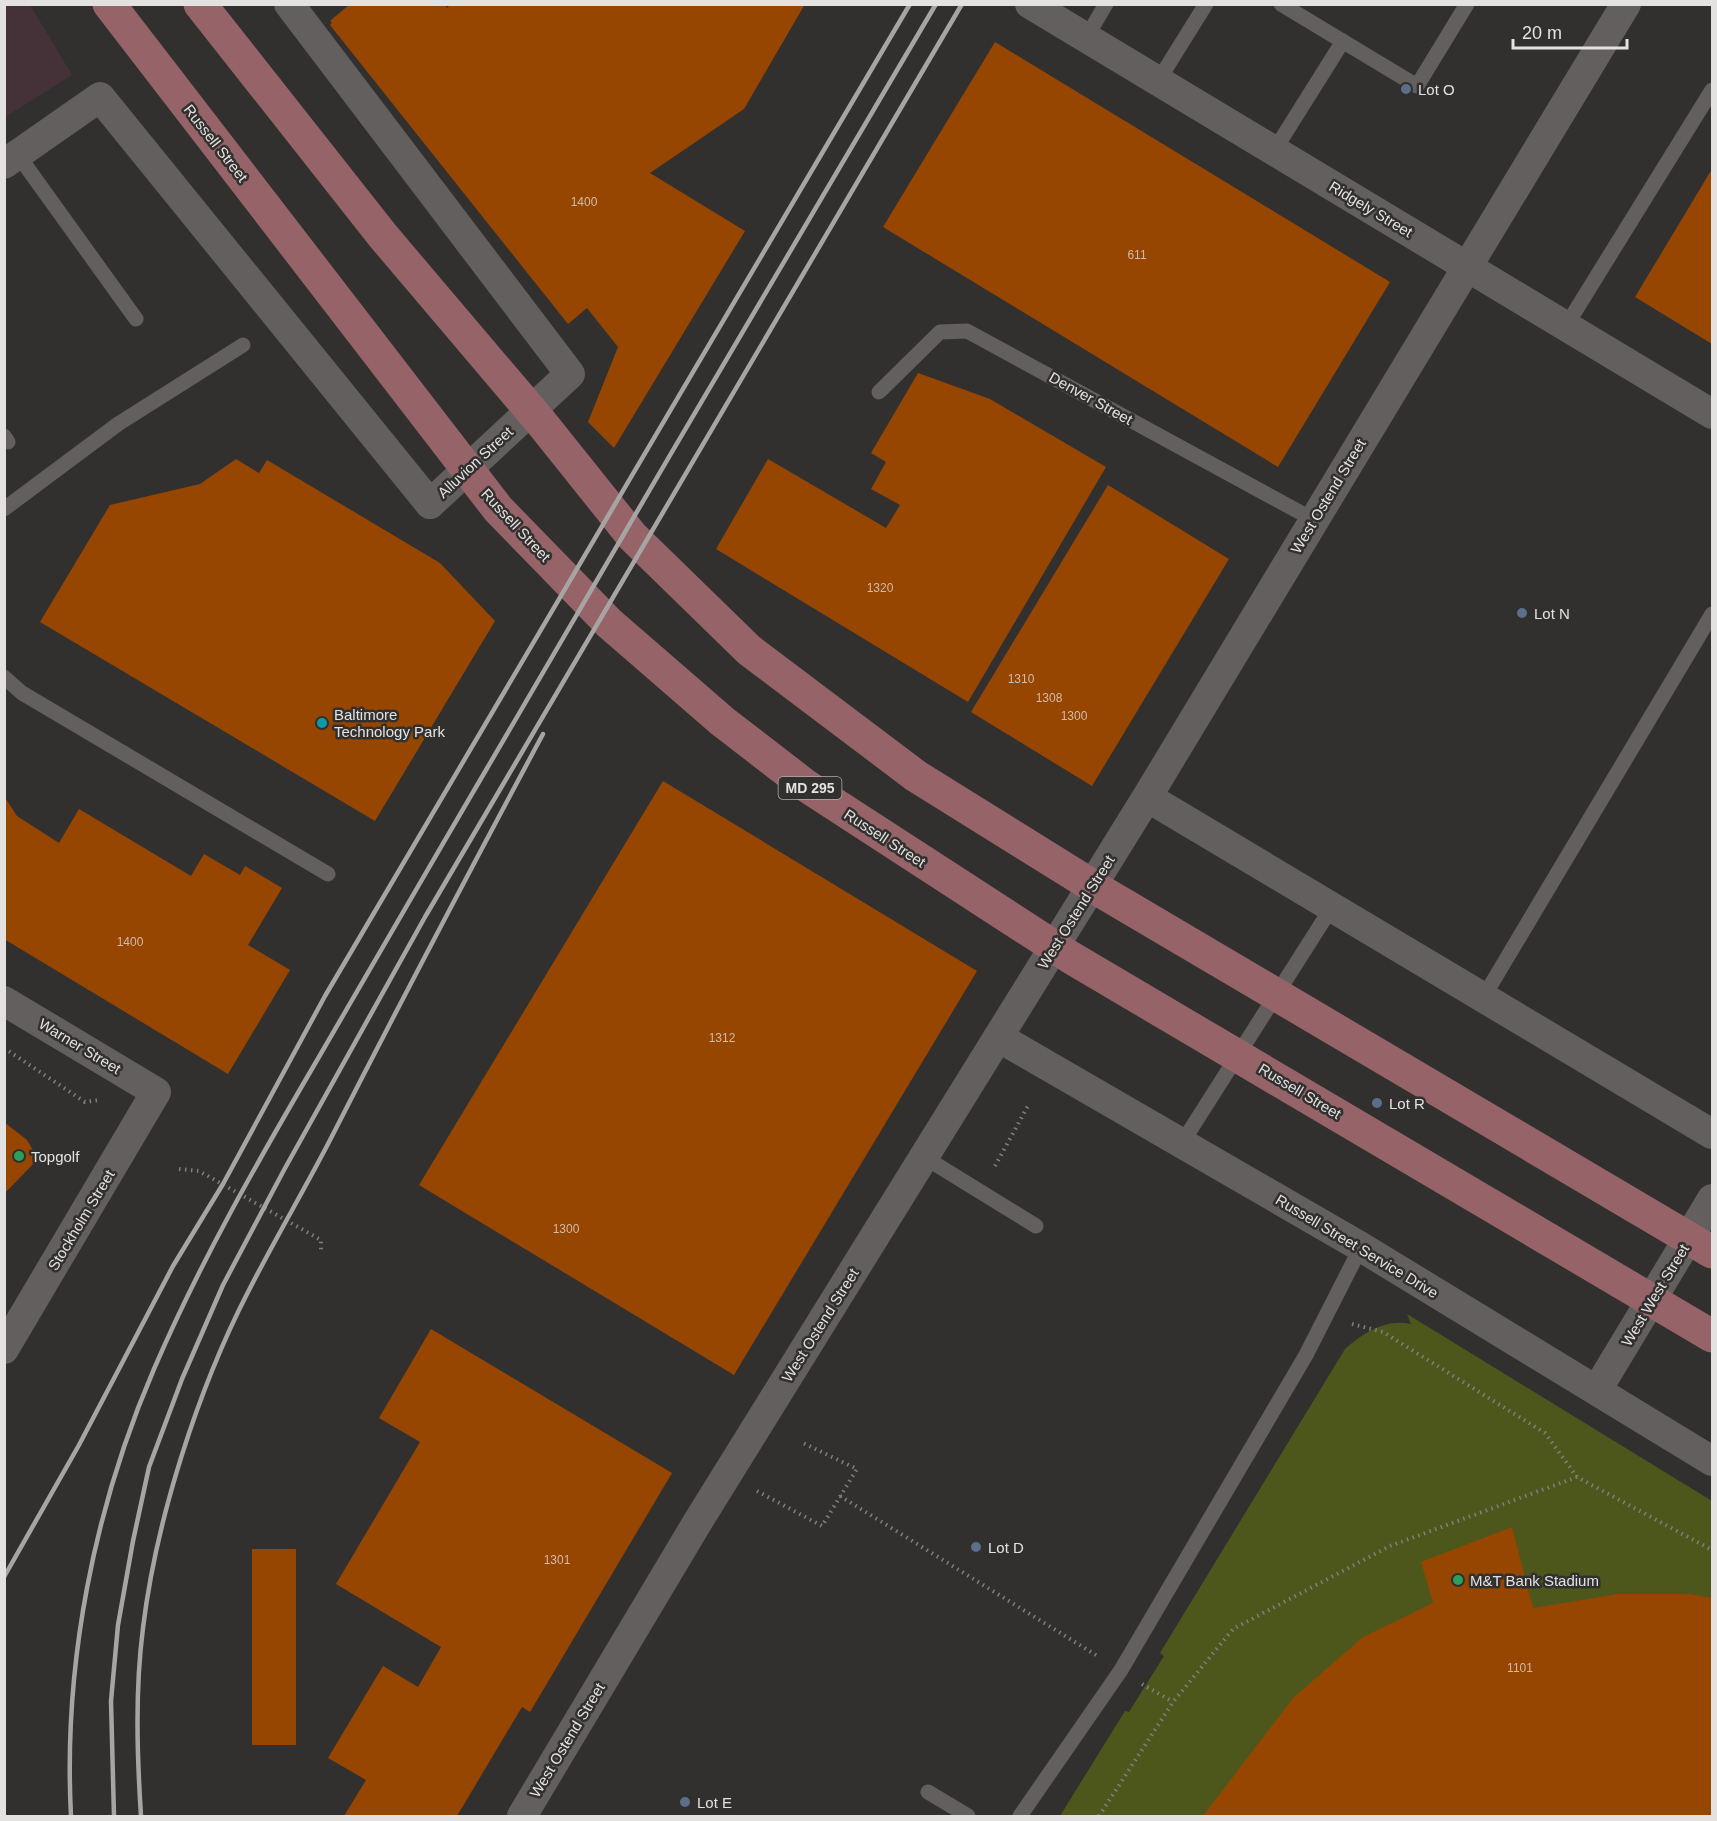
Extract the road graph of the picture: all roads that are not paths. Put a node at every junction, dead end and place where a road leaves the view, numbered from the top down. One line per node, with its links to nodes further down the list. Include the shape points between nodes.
1 (200, 4): 39 (main road, via 383,236 632,536 749,650 916,776 1114,899)
2 (289, 4): 15 (street, Alluvion Street, via 570,374 430,504 100,97)
3 (1030, 4): 10 (street, Ridgely Street)
4 (1106, 4): 10 (lane)
5 (1206, 4): 12 (lane)
6 (1281, 4): 11 (lane)
7 (1467, 4): 11 (lane, via 1417,86)
8 (1626, 4): 16 (street, West Ostend Street)
9 (109, 5): 40 (main road, Russell Street / MD 295, via 498,509 609,623 722,721 805,785 1070,957)
10 (1086, 38): 12 (street, Ridgely Street)
11 (1343, 41): 14 (lane)
12 (1158, 81): 14 (street, Ridgely Street)
13 (1713, 90): 18 (lane)
14 (1274, 151): 16 (street, Ridgely Street)
15 (11, 159): 17 (lane)
16 (1467, 267): 18 (street, Ridgely Street); 23 (street, West Ostend Street)
17 (136, 319)
18 (1566, 326): 21 (street, Ridgely Street)
19 (243, 345): 22 (lane, via 118,424)
20 (879, 392): 23 (lane, Denver Street, via 940,332 967,331)
21 (1713, 414)
22 (4, 509)
23 (1314, 520): 26 (street, West Ostend Street)
24 (1713, 614): 29 (lane)
25 (4, 677): 27 (lane, via 22,693)
26 (1147, 797): 28 (street); 31 (street, West Ostend Street)
27 (328, 874)
28 (1332, 907): 29 (street); 34 (lane)
29 (1483, 998): 33 (street)
30 (4, 1001): 32 (street, Warner Street)
31 (998, 1037): 34 (street, Russell Street Service Drive); 35 (street, West Ostend Street)
32 (156, 1092): 41 (street, Stockholm Street)
33 (1713, 1134)
34 (1182, 1143): 38 (street, Russell Street Service Drive)
35 (924, 1157): 37 (lane); 45 (street, West Ostend Street)
36 (1713, 1199): 42 (street, West West Street)
37 (1036, 1226)
38 (1361, 1247): 42 (street, Russell Street Service Drive); 47 (lane, via 1306,1355 1121,1670)
39 (1713, 1252)
40 (1713, 1336)
41 (4, 1349)
42 (1597, 1390): 43 (street, Russell Street Service Drive)
43 (1713, 1461)
44 (928, 1792): 46 (lane)
45 (522, 1816)
46 (968, 1816)
47 (1020, 1816)

